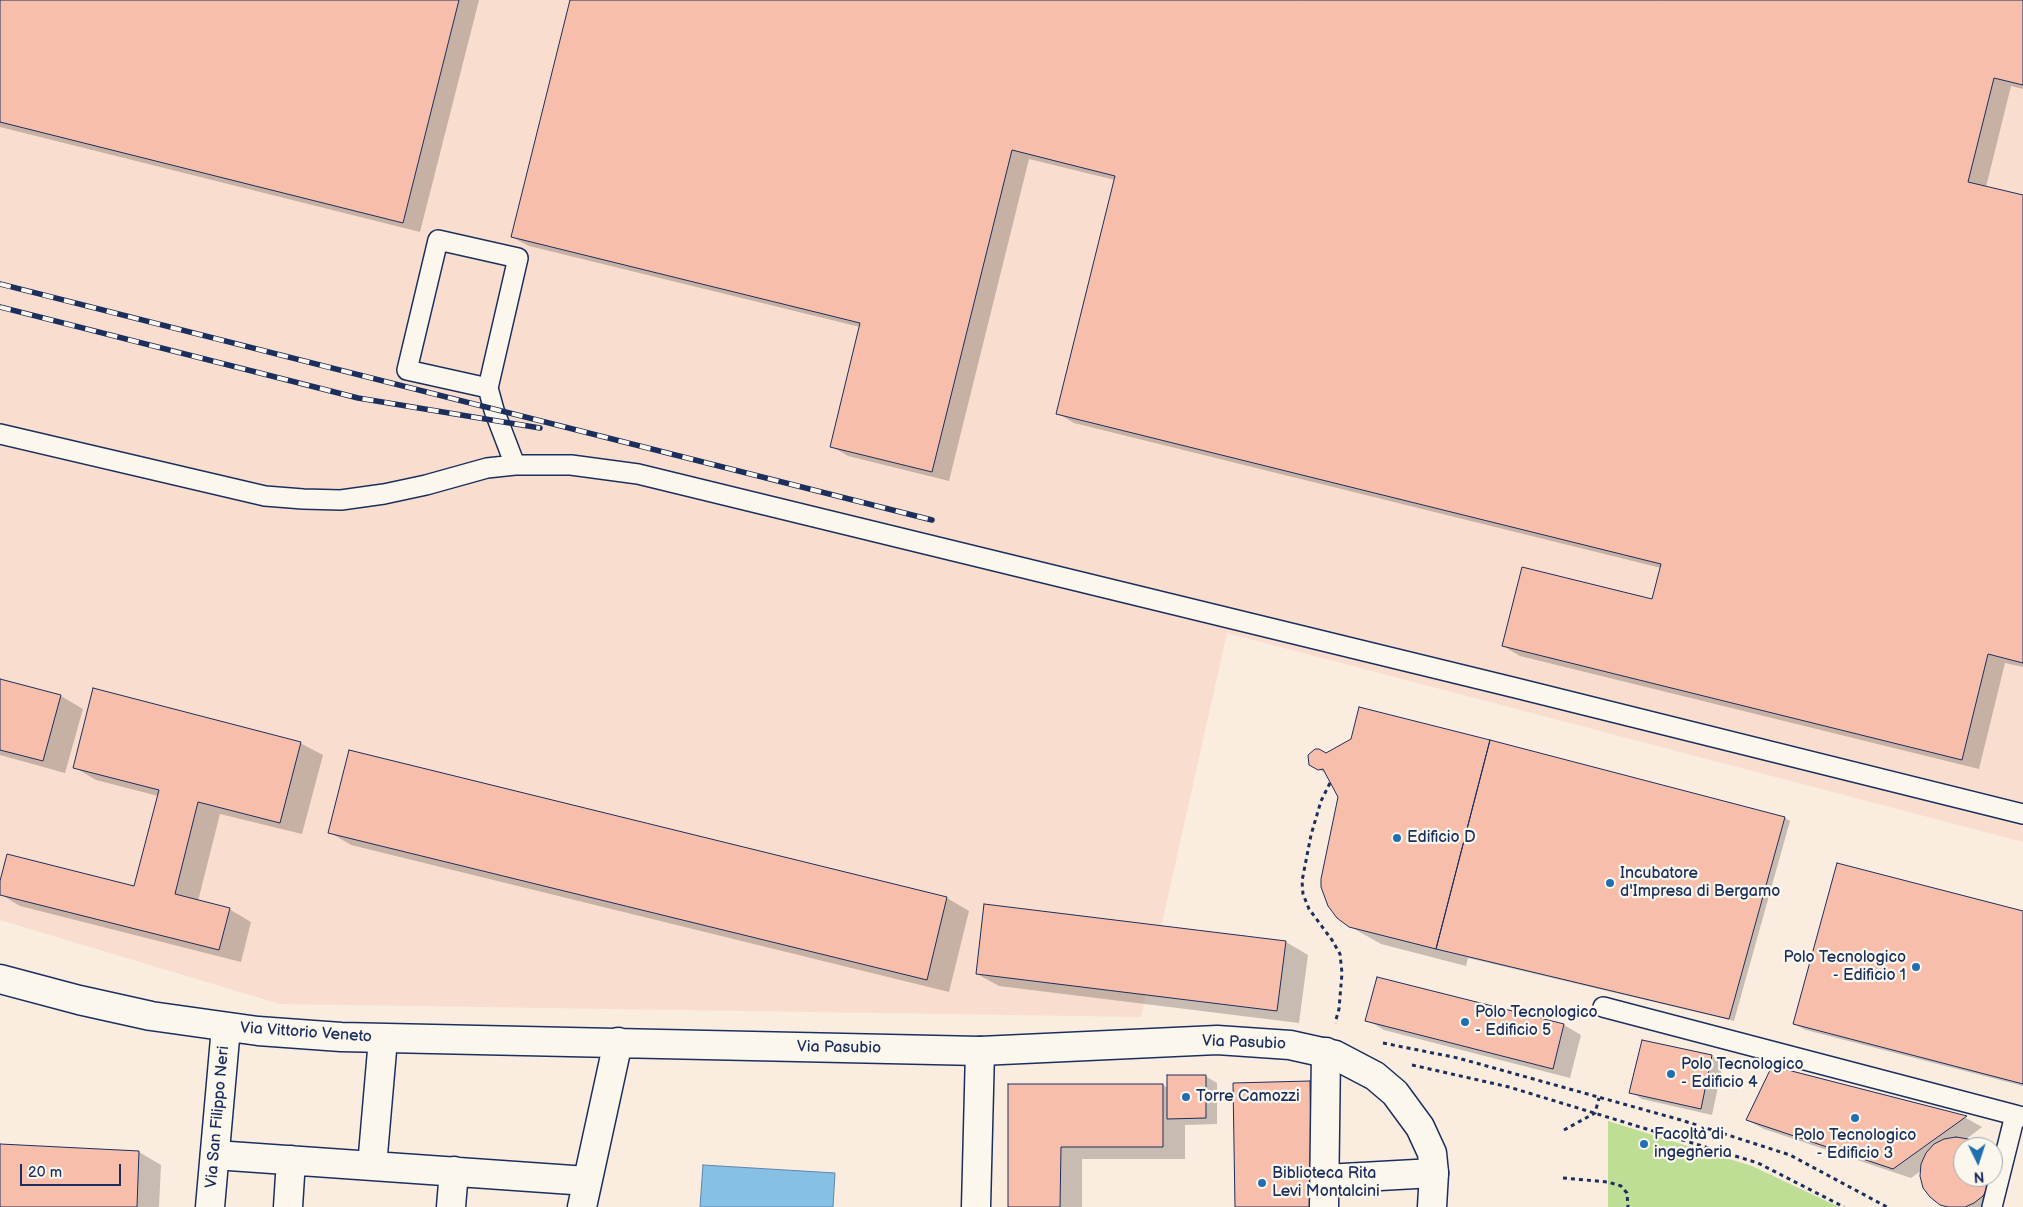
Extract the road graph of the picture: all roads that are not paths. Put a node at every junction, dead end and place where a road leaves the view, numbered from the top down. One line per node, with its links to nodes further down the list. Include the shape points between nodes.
1 (488, 388): 1 (lane, via 518,258 438,240 407,370); 3 (lane)
2 (0, 434): 3 (lane, via 265,496 303,499 341,500 384,494 487,468)
3 (515, 465): 4 (lane, via 571,465 663,479)
4 (2023, 814)
5 (0, 979): 7 (street, Via Vittorio Veneto, via 134,1012)
6 (1603, 1007): 12 (lane)
7 (226, 1027): 8 (street, Via Vittorio Veneto); 13 (street, Via San Filippo Neri)
8 (383, 1039): 9 (street, Via Vittorio Veneto); 15 (street)
9 (618, 1042): 10 (street, Via Pasubio); 19 (street)
10 (980, 1051): 11 (street, Via Pasubio, via 1217,1040 1273,1042); 24 (street)
11 (1331, 1054): 17 (street, Via Pasubio, via 1374,1076 1395,1093 1427,1140); 18 (street)
12 (2019, 1116): 27 (lane)
13 (215, 1156): 14 (street); 20 (street, Via San Filippo Neri)
14 (291, 1160): 15 (street); 21 (street)
15 (372, 1166): 16 (street)
16 (454, 1172): 19 (street); 22 (street)
17 (1434, 1174): 18 (street); 26 (street, Via Pasubio)
18 (1325, 1179): 25 (street)
19 (587, 1181): 23 (street)
20 (210, 1207)
21 (288, 1207)
22 (451, 1207)
23 (582, 1207)
24 (976, 1207)
25 (1324, 1207)
26 (1432, 1207)
27 (1992, 1207)

